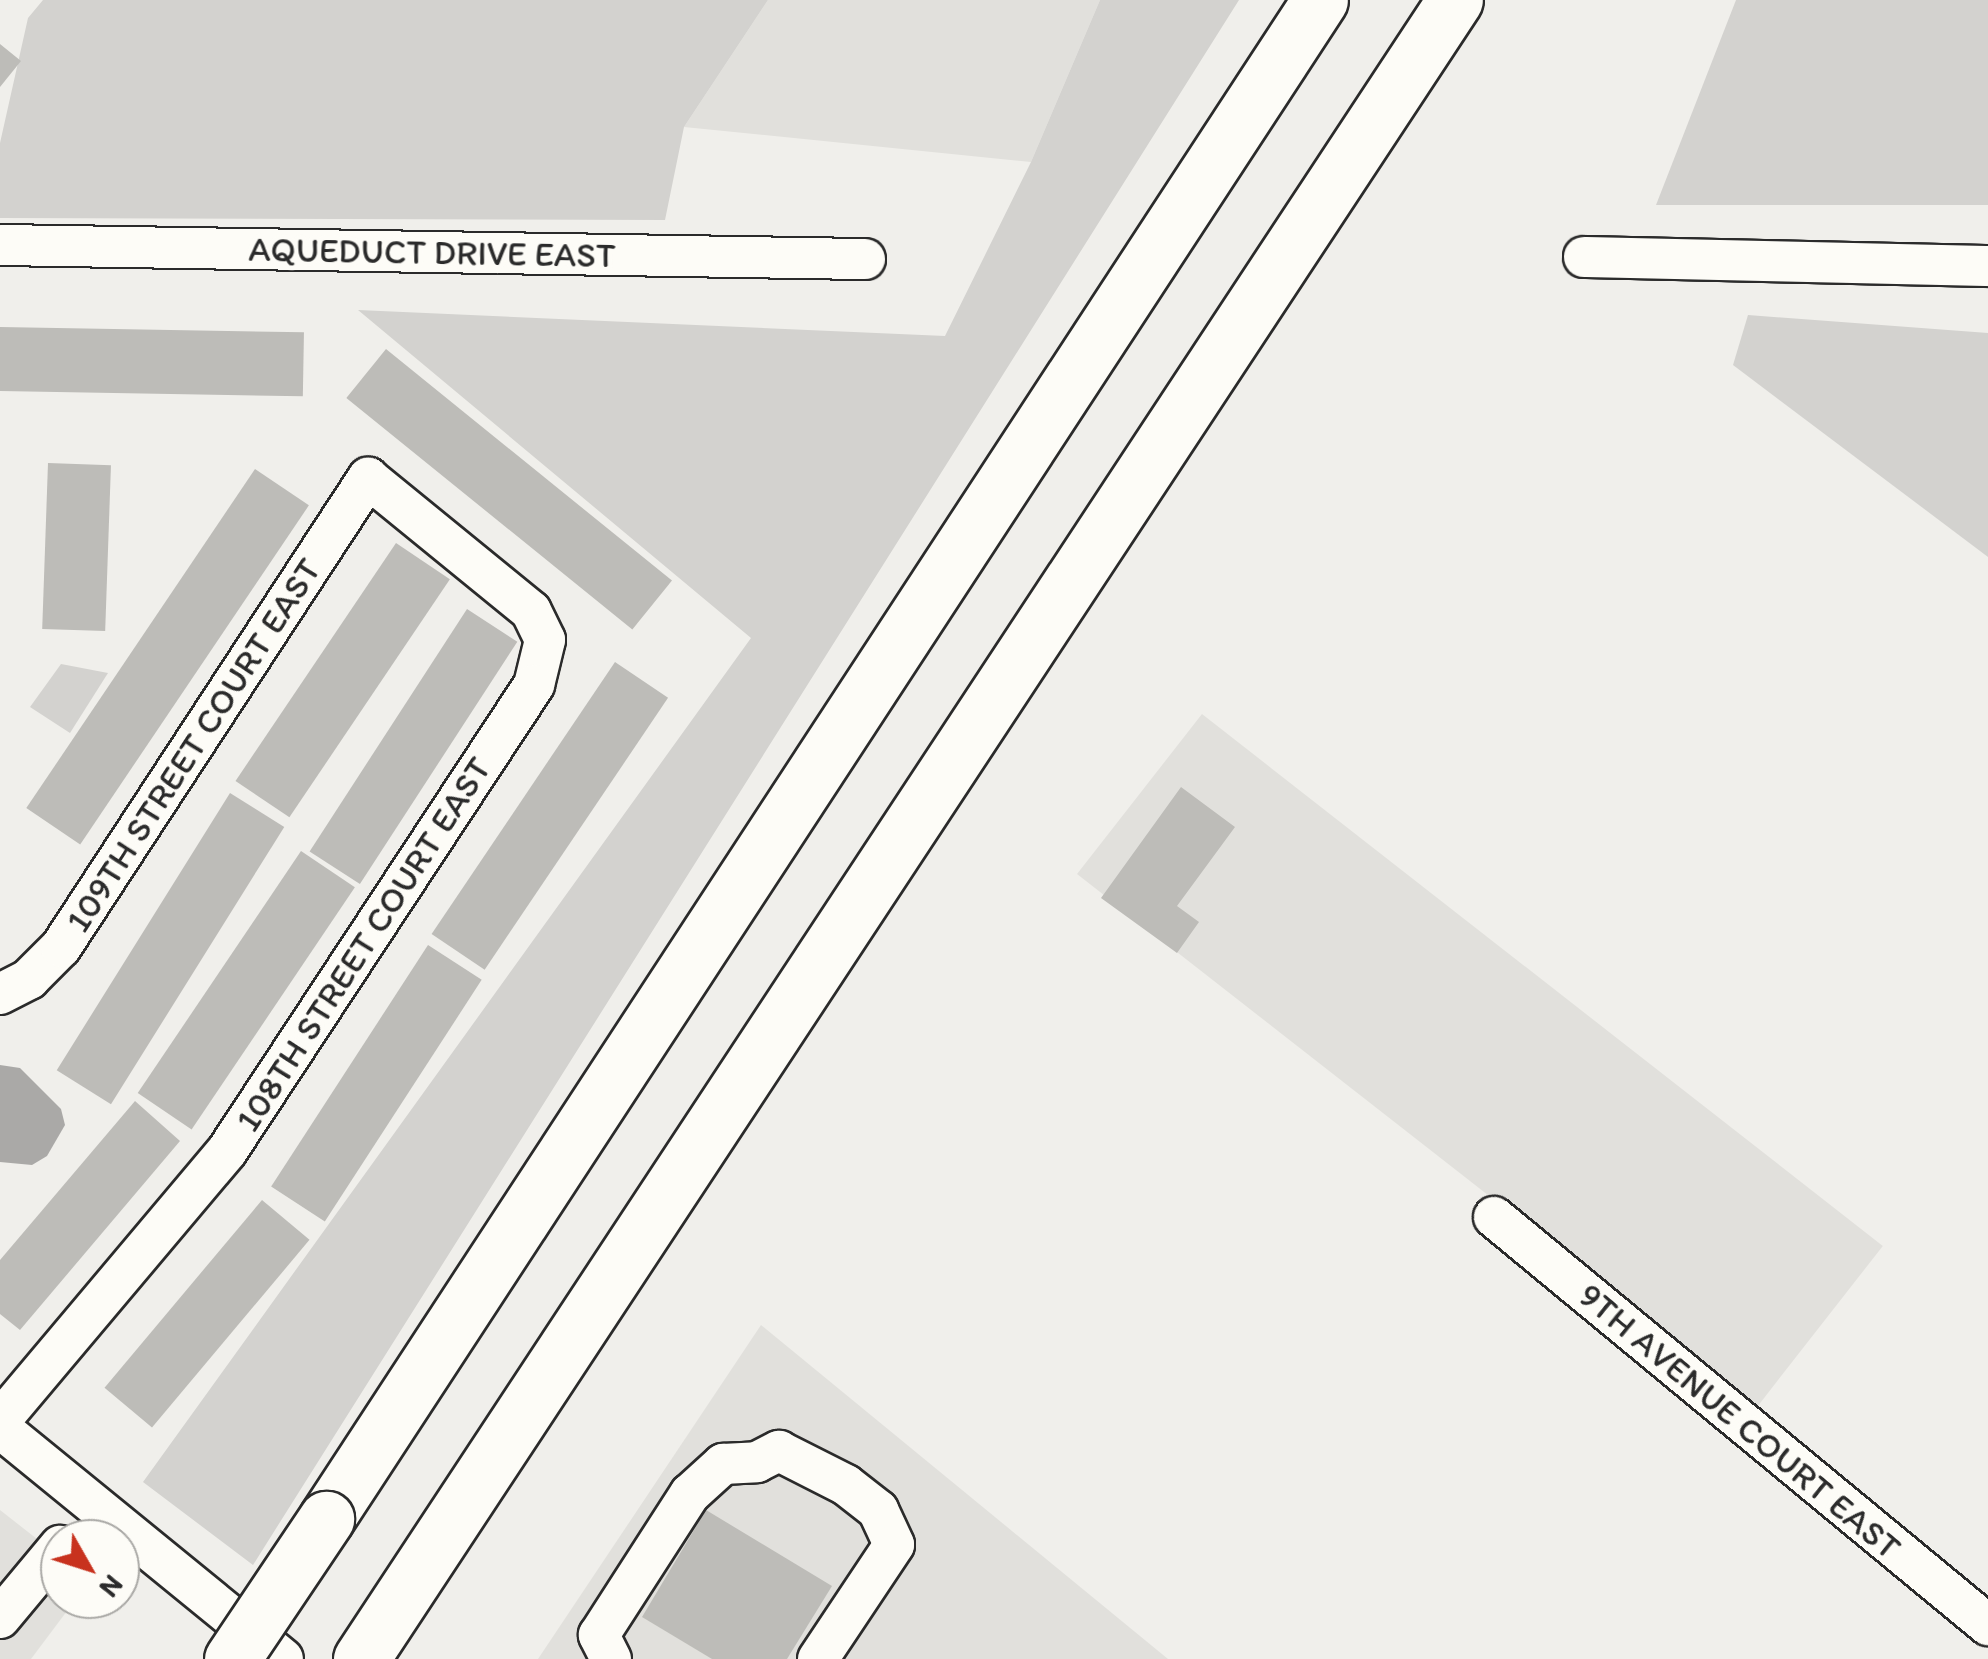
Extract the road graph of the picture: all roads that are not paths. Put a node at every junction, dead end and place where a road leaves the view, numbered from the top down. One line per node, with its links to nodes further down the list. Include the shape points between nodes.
1 (1320, 0): 17 (highway, bridge)
2 (1455, 0): 19 (highway)
3 (0, 246): 5 (street, AQUEDUCT DRIVE EAST)
4 (1584, 257): 6 (street)
5 (865, 259)
6 (1988, 266)
7 (368, 478): 8 (street, 109TH STREET COURT EAST, via 62,947); 10 (street, 108TH STREET COURT EAST, via 531,611 545,640 534,685 227,1151)
8 (0, 994)
9 (1494, 1216): 16 (street, 9TH AVENUE COURT EAST)
10 (0, 1421)
11 (0, 1428): 12 (street)
12 (97, 1508): 13 (street); 18 (street)
13 (86, 1519)
14 (40, 1570): 15 (street)
15 (0, 1618)
16 (1988, 1625)
17 (232, 1659)
18 (283, 1659)
19 (360, 1659)
20 (611, 1659): 21 (street, via 599,1635 690,1494 724,1464 756,1462 779,1451 878,1510 894,1545)
21 (818, 1659)

